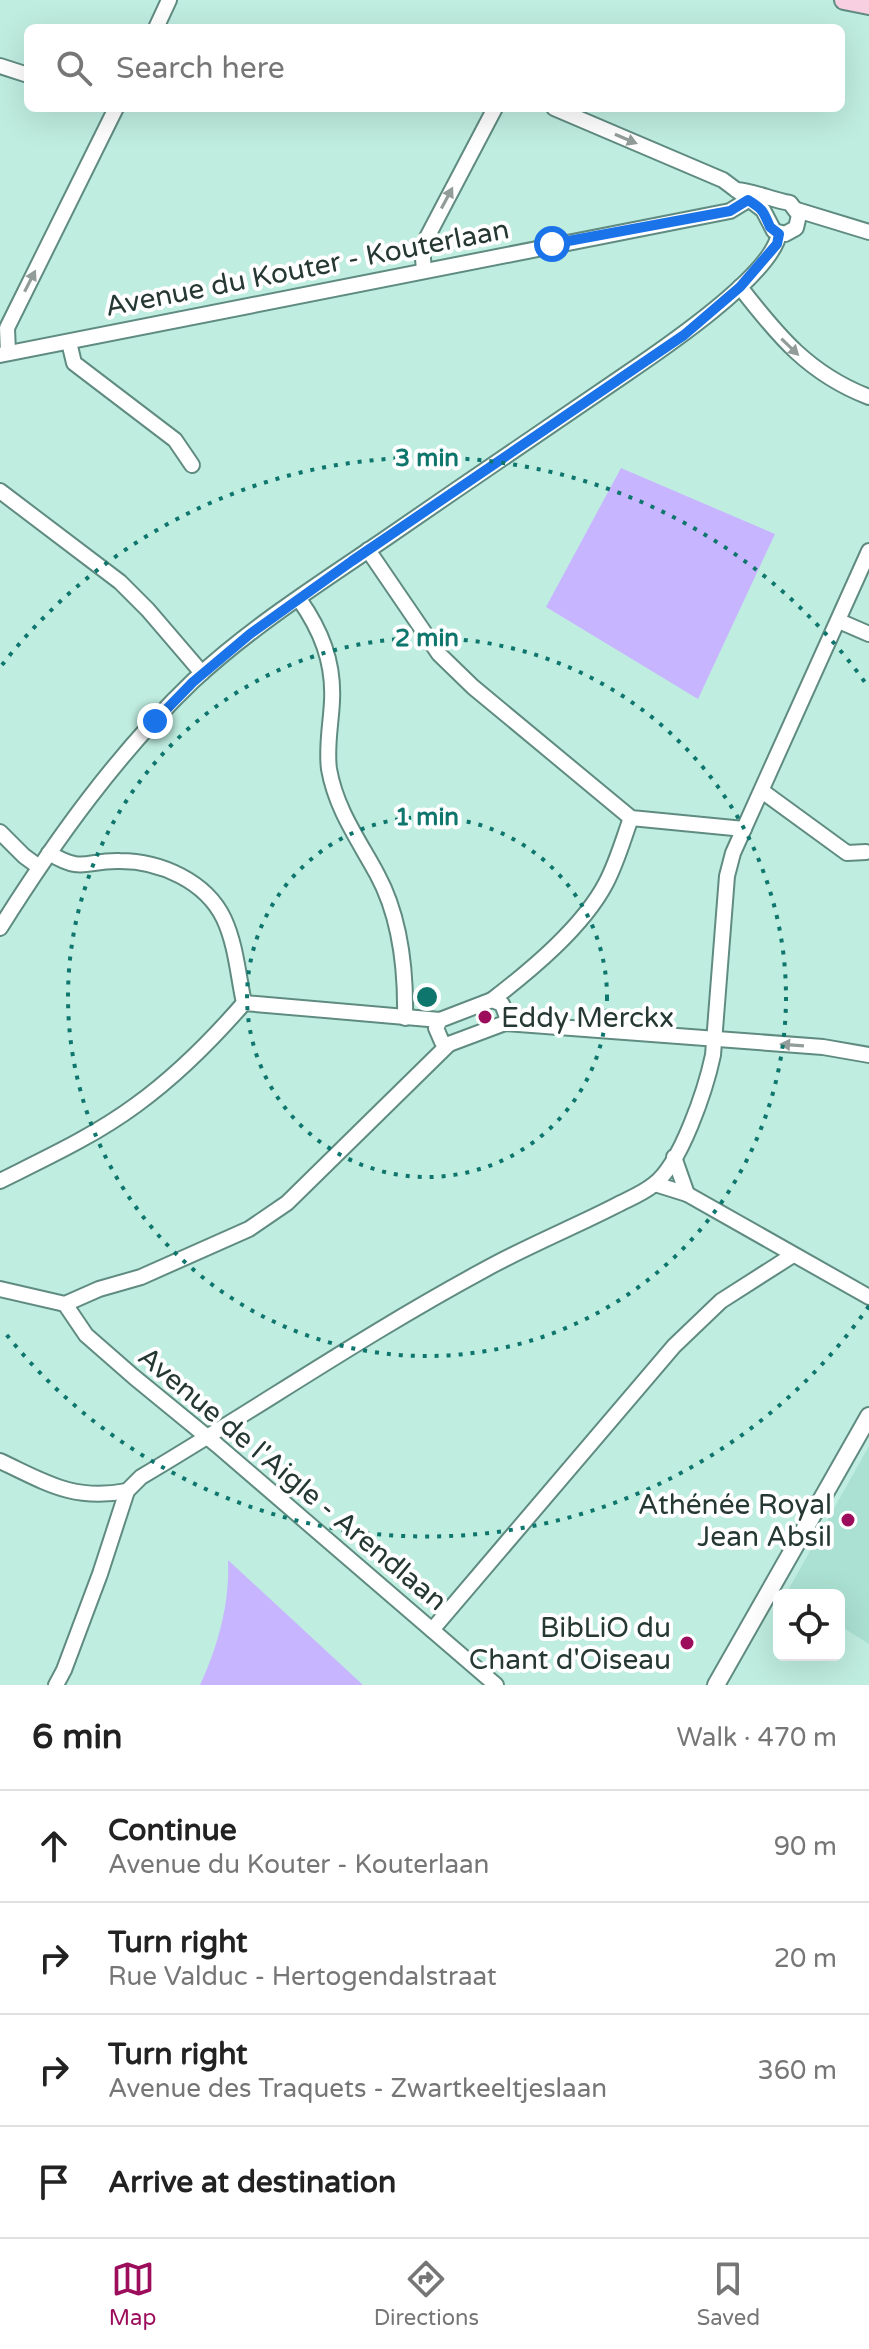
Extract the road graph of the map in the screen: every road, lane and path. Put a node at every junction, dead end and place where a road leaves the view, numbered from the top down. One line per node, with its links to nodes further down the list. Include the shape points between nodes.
1 (169, 0): 4 (street)
2 (844, 0): 3 (main road)
3 (869, 5)
4 (158, 24)
5 (0, 66): 6 (street)
6 (24, 74)
7 (114, 112): 23 (street, one-way to 7, via 7,328)
8 (493, 112): 20 (street, one-way to 8, via 422,247)
9 (563, 112): 10 (street, one-way to 10)
10 (736, 190): 11 (street); 12 (street); 14 (street)
11 (748, 200): 14 (street, Avenue du Kouter - Kouterlaan); 15 (street)
12 (779, 202): 13 (street); 15 (street)
13 (797, 210): 16 (street); 17 (street)
14 (719, 211): 20 (street, Avenue du Kouter - Kouterlaan)
15 (767, 215): 19 (street)
16 (830, 220): 17 (street); 18 (street)
17 (796, 228): 19 (street)
18 (869, 232)
19 (779, 234): 21 (street, via 777,244)
20 (424, 270): 22 (street, Avenue du Kouter - Kouterlaan)
21 (740, 287): 24 (street, one-way to 24, via 793,351); 27 (street, via 684,335)
22 (69, 342): 23 (street, Avenue du Kouter - Kouterlaan); 25 (street, via 74,363 175,440)
23 (4, 354)
24 (869, 397)
25 (192, 465)
26 (0, 491): 32 (street, via 120,582)
27 (368, 550): 29 (street); 34 (street, via 439,654)
28 (869, 551): 30 (street)
29 (299, 599): 32 (street); 43 (street, via 330,661 329,767 347,824 379,876 391,908 402,953)
30 (839, 621): 31 (street); 33 (street)
31 (869, 634)
32 (202, 673): 38 (street, via 109,773)
33 (762, 791): 35 (street); 37 (street, via 847,853)
34 (631, 818): 35 (street); 41 (street, via 605,884 588,911)
35 (744, 829): 46 (street, via 727,876)
36 (0, 832): 39 (street)
37 (866, 852)
38 (49, 853): 39 (street); 42 (street, via 75,866 119,860 149,864 171,870 201,891 223,916)
39 (39, 867): 40 (street)
40 (0, 928)
41 (492, 1000): 44 (street); 45 (street, via 502,1004)
42 (244, 1003): 43 (street); 50 (street, via 186,1064 135,1106)
43 (405, 1018): 44 (street)
44 (440, 1020): 47 (street, via 436,1028 442,1042)
45 (505, 1023): 46 (street); 47 (street)
46 (714, 1039): 48 (street, one-way to 46); 49 (street, via 697,1113)
47 (449, 1044): 56 (street, via 287,1203 249,1229)
48 (869, 1055)
49 (674, 1157): 51 (street); 52 (street)
50 (0, 1181)
51 (655, 1184): 52 (street); 58 (street, via 487,1268)
52 (687, 1194): 53 (street)
53 (793, 1255): 55 (street); 61 (street, via 721,1301 674,1346)
54 (0, 1289): 56 (street)
55 (869, 1297)
56 (65, 1304): 58 (street, Avenue de l'Aigle - Arendlaan, via 86,1335)
57 (869, 1416): 64 (street)
58 (207, 1437): 60 (street); 61 (street, Avenue de l'Aigle - Arendlaan)
59 (0, 1461): 60 (street, via 64,1489 89,1494)
60 (127, 1491): 62 (street)
61 (432, 1630): 63 (street, Avenue de l'Aigle - Arendlaan)
62 (56, 1685)
63 (496, 1685)
64 (716, 1685)

